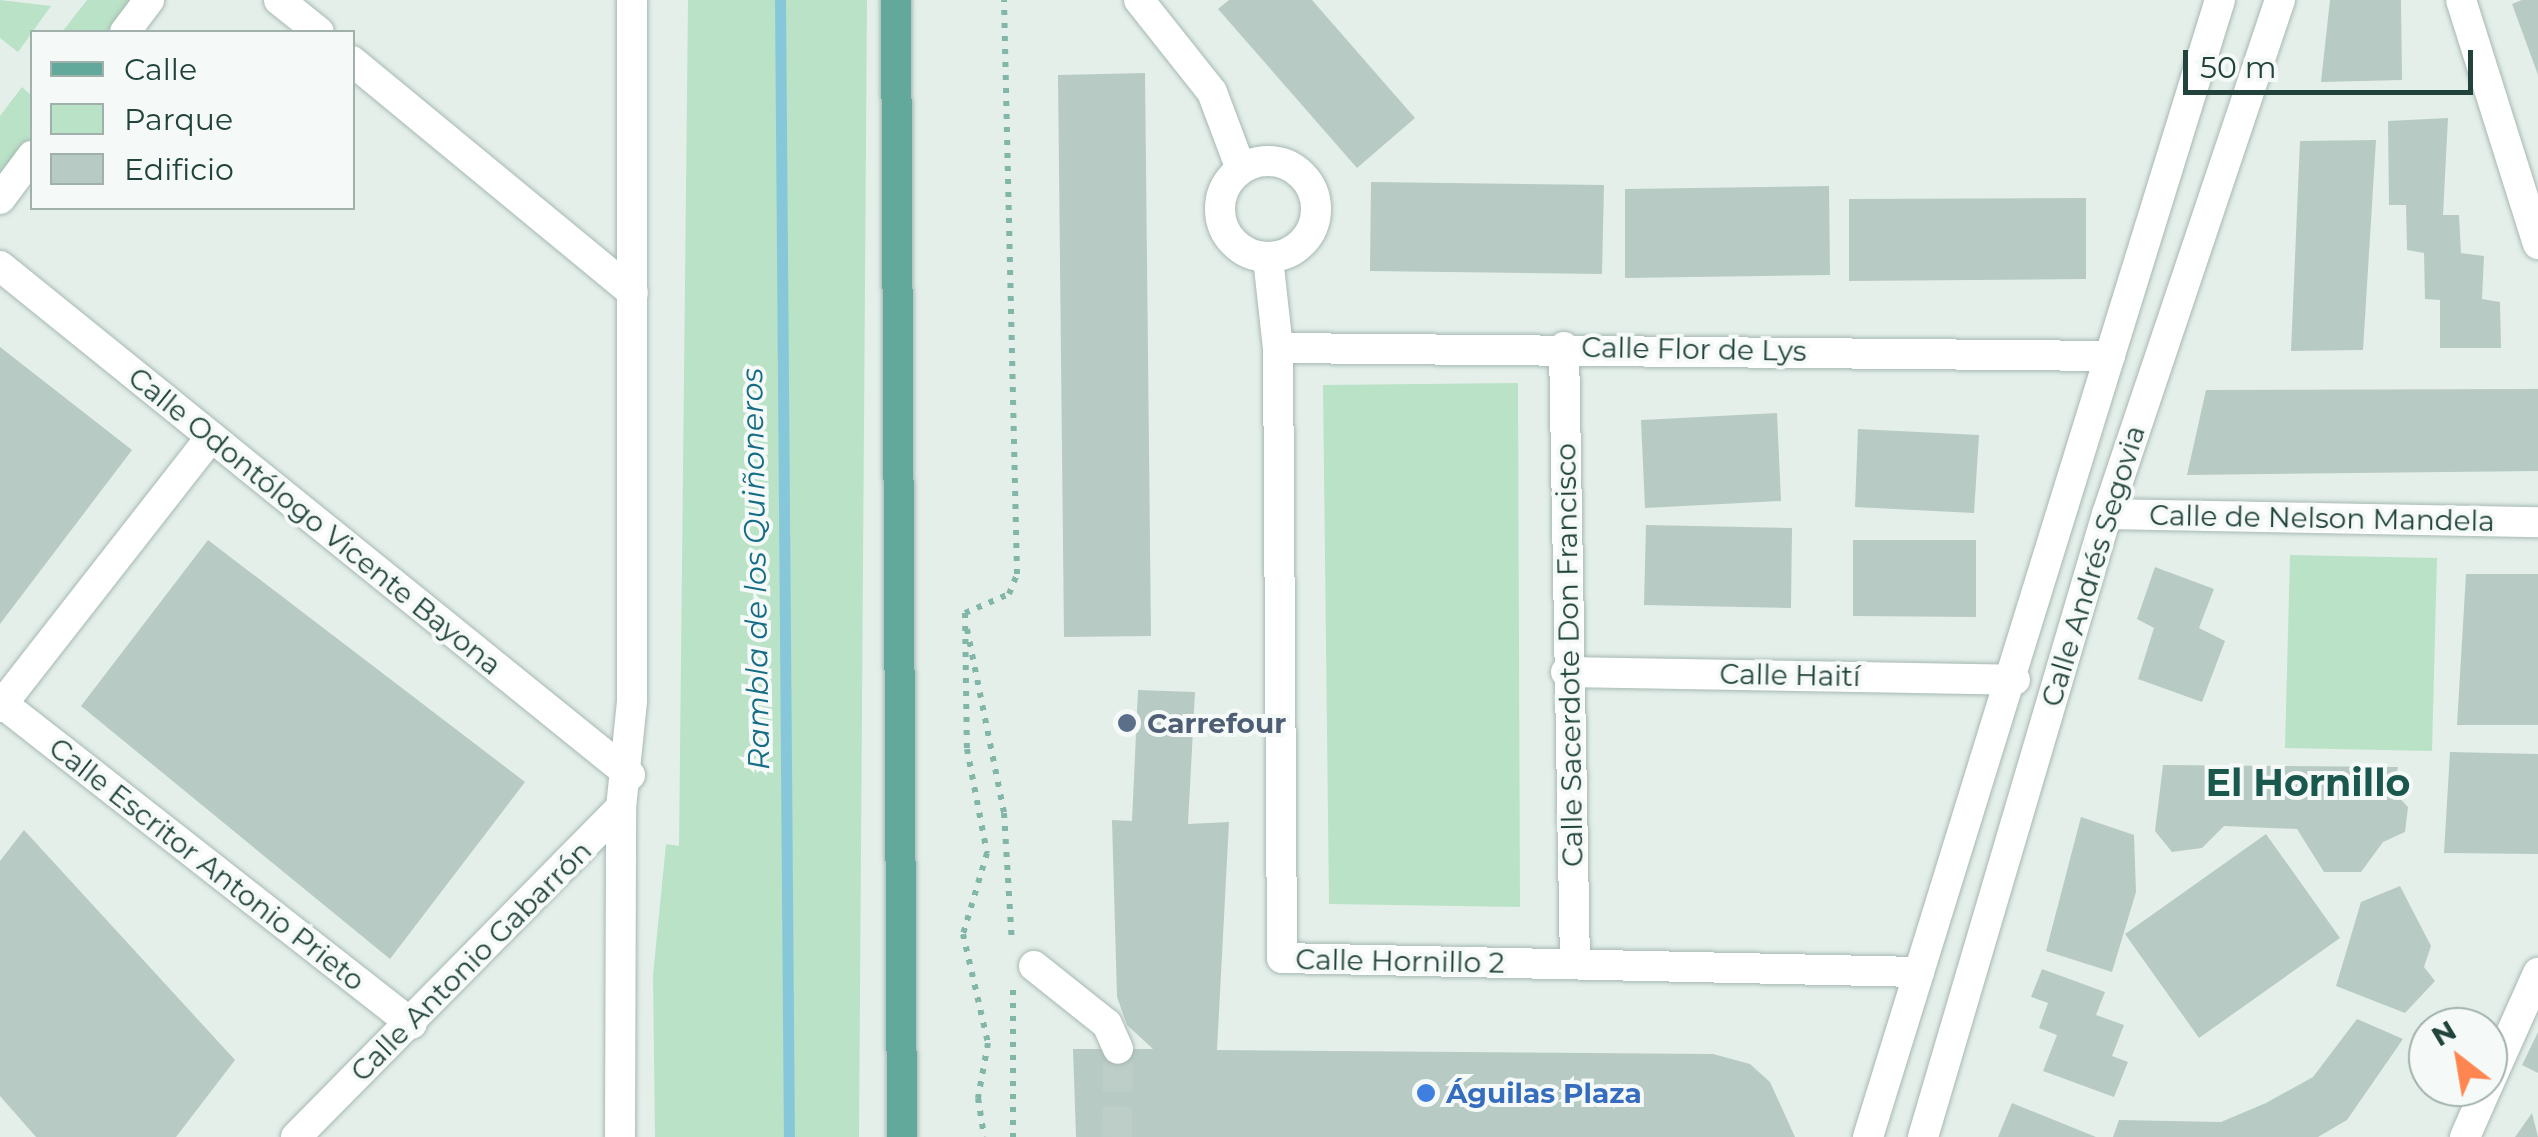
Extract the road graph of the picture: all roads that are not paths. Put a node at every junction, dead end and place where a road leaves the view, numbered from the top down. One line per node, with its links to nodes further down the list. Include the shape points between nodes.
1 (149, 0): 9 (street)
2 (280, 0): 10 (street)
3 (632, 0): 18 (street, Calle Antonio Gabarrón)
4 (896, 0): 40 (main road)
5 (1139, 0): 13 (street, via 1212,92)
6 (2220, 0): 21 (street, Calle Andrés Segovia)
7 (2280, 0): 23 (street, Calle Andrés Segovia)
8 (2461, 0): 15 (street)
9 (126, 30)
10 (316, 30)
11 (355, 63): 18 (street)
12 (30, 159): 14 (street)
13 (1241, 169): 16 (street, via 1222,193 1222,224 1239,248); 16 (street, via 1272,160 1312,187 1310,234)
14 (0, 199)
15 (2538, 244)
16 (1268, 258): 20 (street, Calle Hornillo 2)
17 (0, 266): 22 (street, Calle Odontólogo Vicente Bayona)
18 (634, 292): 28 (street, Calle Antonio Gabarrón)
19 (1564, 346): 20 (street, Calle Flor de Lys); 21 (street, Calle Flor de Lys); 25 (street, Calle Sacerdote Don Francisco)
20 (1278, 348): 30 (street, Calle Hornillo 2, via 1282,958)
21 (2110, 356): 26 (street, Calle Andrés Segovia)
22 (212, 437): 27 (street); 28 (street, Calle Odontólogo Vicente Bayona)
23 (2107, 514): 24 (street, Calle de Nelson Mandela); 42 (street, Calle Andrés Segovia)
24 (2538, 522)
25 (1566, 672): 26 (street, Calle Haití); 30 (street, Calle Sacerdote Don Francisco)
26 (2015, 680): 32 (street, Calle Andrés Segovia)
27 (1, 706): 34 (street, Calle Escritor Antonio Prieto)
28 (630, 775): 29 (street, Calle Antonio Gabarrón)
29 (621, 808): 34 (street, Calle Antonio Gabarrón); 39 (street)
30 (1575, 964): 32 (street, Calle Hornillo 2)
31 (1020, 966): 36 (street, via 1107,1024)
32 (1919, 972): 41 (street, Calle Andrés Segovia)
33 (2538, 974): 35 (street)
34 (412, 1024): 38 (street, Calle Antonio Gabarrón)
35 (2508, 1041)
36 (1118, 1049)
37 (2478, 1107): 43 (street)
38 (296, 1137)
39 (620, 1137)
40 (902, 1137)
41 (1868, 1137)
42 (1924, 1137)
43 (2464, 1137)

